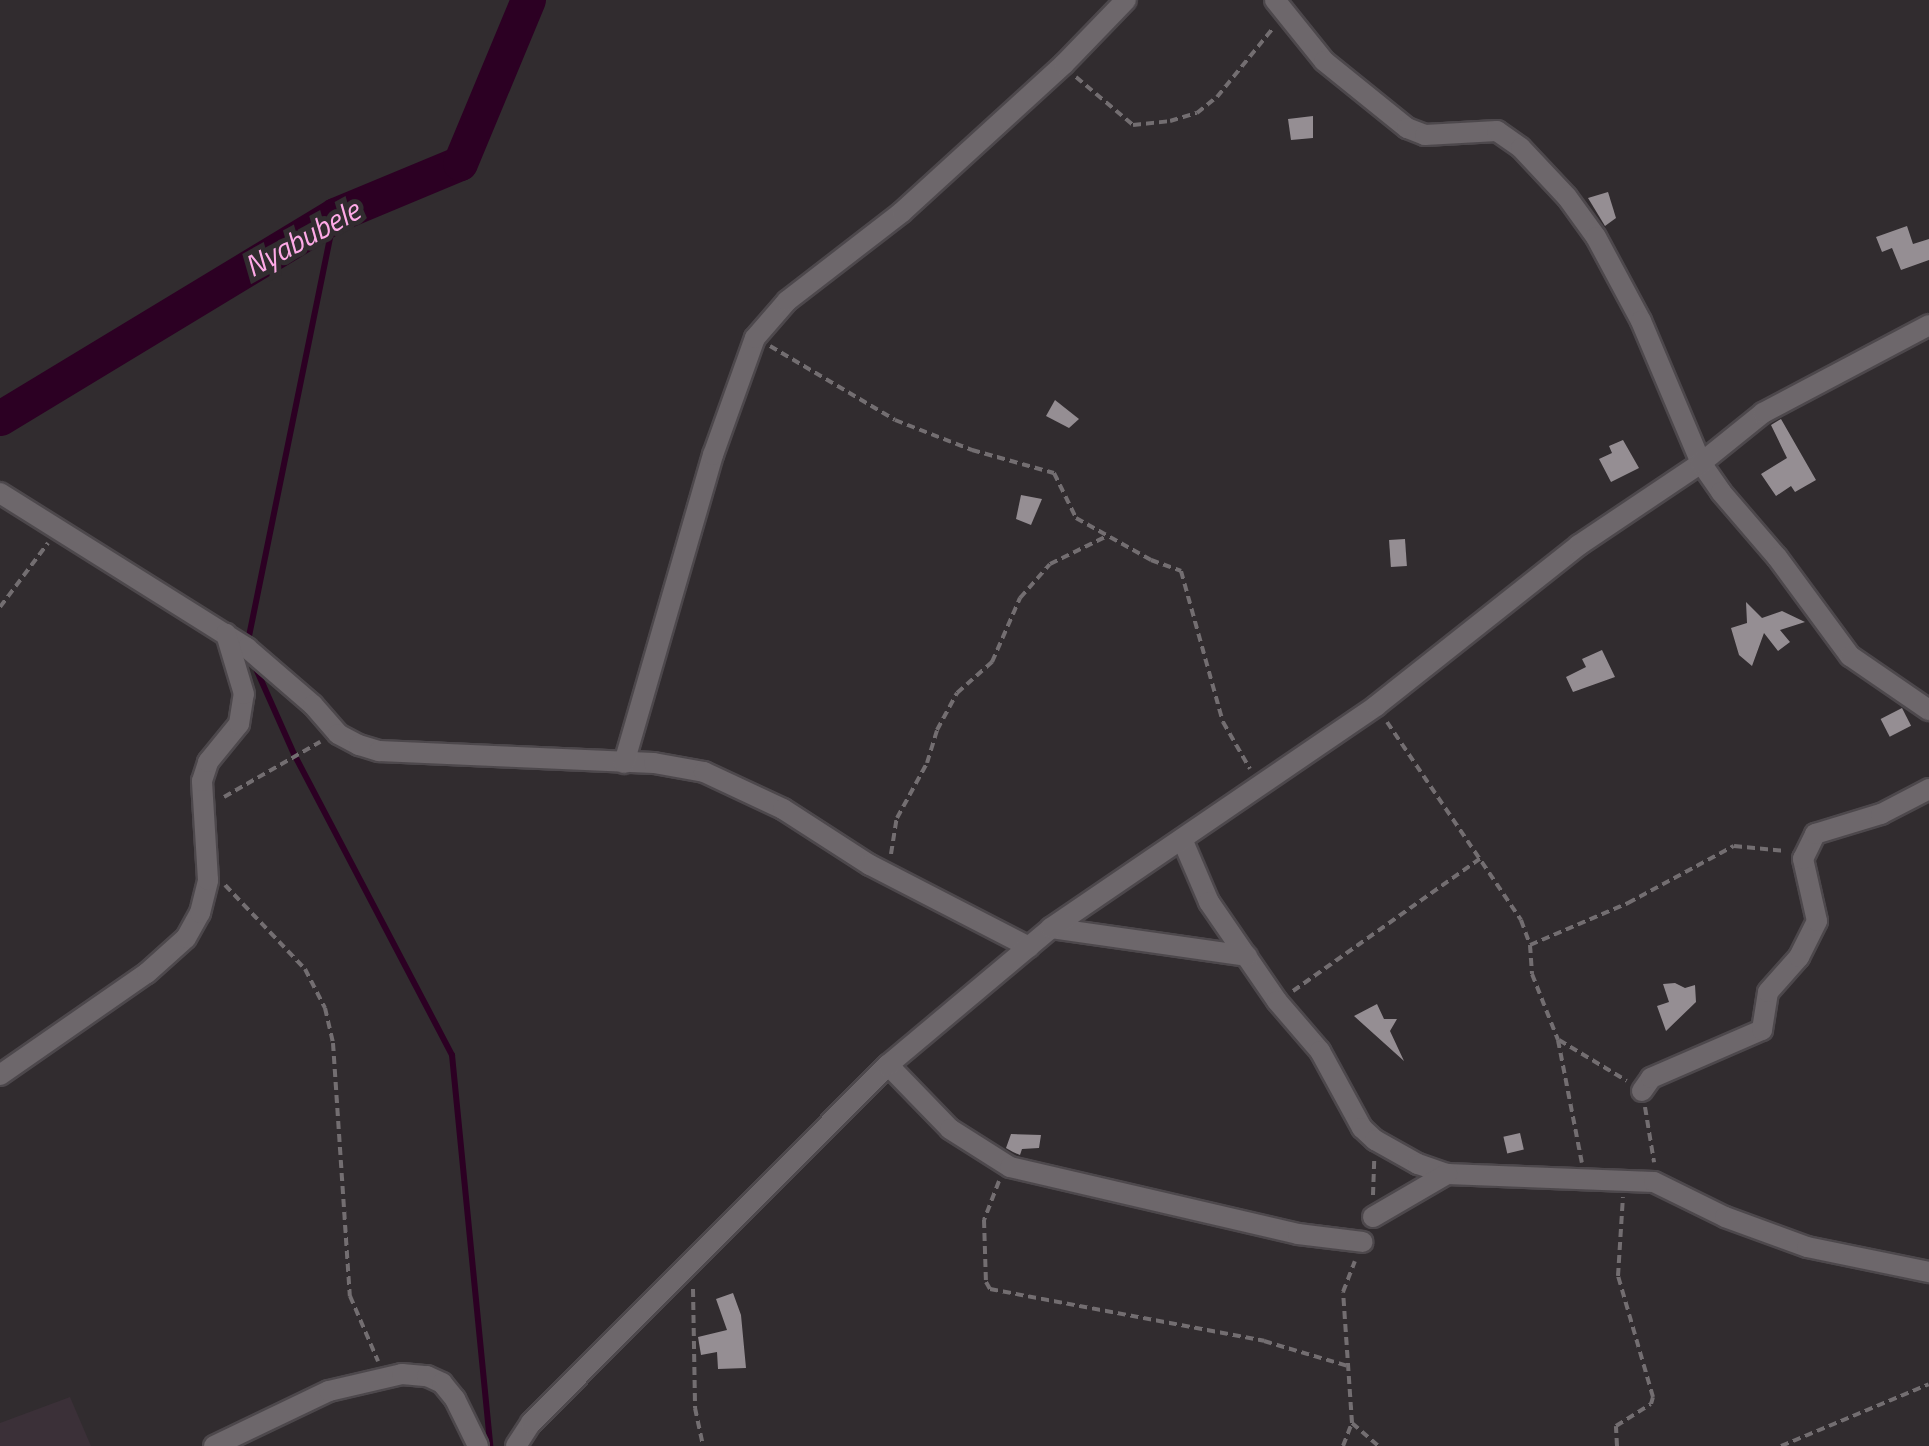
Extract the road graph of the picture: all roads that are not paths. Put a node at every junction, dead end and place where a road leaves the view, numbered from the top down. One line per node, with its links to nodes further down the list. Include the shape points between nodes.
1 (1126, 0): 8 (street, via 902,212 787,301 755,338)
2 (1281, 6): 4 (street, via 1334,71 1407,128 1425,135 1498,131 1567,196 1641,321)
3 (1929, 325): 4 (street, via 1762,414)
4 (1701, 463): 7 (street, via 1850,656); 10 (street, via 1579,544 1376,706)
5 (0, 494): 6 (street)
6 (226, 634): 8 (street, via 314,704 338,734 380,751); 15 (street, via 244,694 238,724 208,762 202,781 208,880 200,913 186,938 147,973)
7 (1929, 710)
8 (624, 763): 12 (street, via 682,766 732,783)
9 (1929, 790): 16 (street, via 1881,814 1815,834 1803,872 1817,921 1799,957 1768,992 1762,1030 1651,1078)
10 (1182, 839): 11 (street); 13 (street, via 1196,878)
11 (1052, 928): 12 (street); 13 (street)
12 (1029, 947): 14 (street)
13 (1247, 956): 17 (street, via 1320,1051 1362,1128 1418,1164)
14 (888, 1065): 19 (street, via 950,1129 1010,1167 1298,1234); 23 (street)
15 (0, 1074)
16 (1642, 1091)
17 (1447, 1174): 18 (street); 20 (street, via 1654,1182 1725,1218 1807,1247)
18 (1373, 1217)
19 (1362, 1242)
20 (1929, 1272)
21 (214, 1446): 22 (street, via 329,1391 427,1376 455,1399)
22 (478, 1446)
23 (516, 1446)

